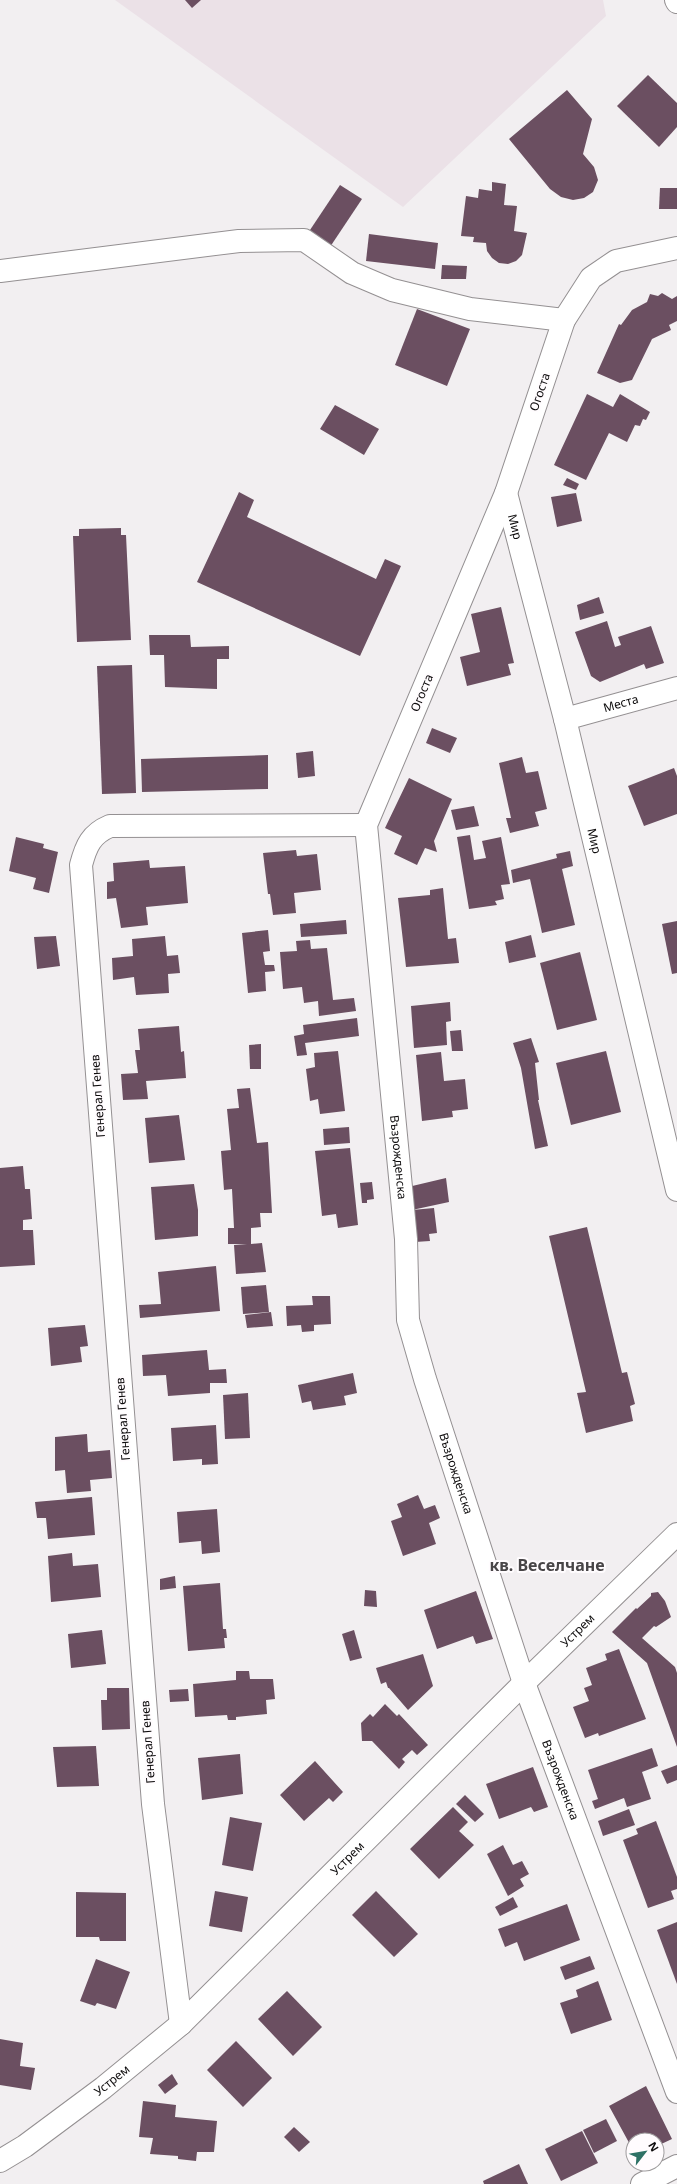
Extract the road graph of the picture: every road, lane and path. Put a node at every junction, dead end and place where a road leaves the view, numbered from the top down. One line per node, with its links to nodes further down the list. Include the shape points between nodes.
1 (677, 248): 3 (street, Огоста, via 616,261 591,278)
2 (0, 271): 3 (street, via 239,241 304,240 352,273 392,290 470,309)
3 (564, 320): 4 (street, Огоста)
4 (506, 494): 6 (street, Мир); 7 (street, Огоста)
5 (677, 688): 6 (street, Места)
6 (565, 719): 8 (street, Мир)
7 (366, 825): 10 (street, Възрожденска, via 406,1239 408,1320); 11 (street, Генерал Генев, via 110,826 91,838 85,848 81,865 153,1804)
8 (677, 1190)
9 (677, 1534): 10 (street, Устрем)
10 (524, 1683): 11 (street, Устрем); 12 (street, Възрожденска)
11 (181, 2024): 13 (street, Устрем, via 103,2088 25,2146)
12 (677, 2092)
13 (0, 2161)
14 (677, 2166): 15 (street)
15 (642, 2184)

